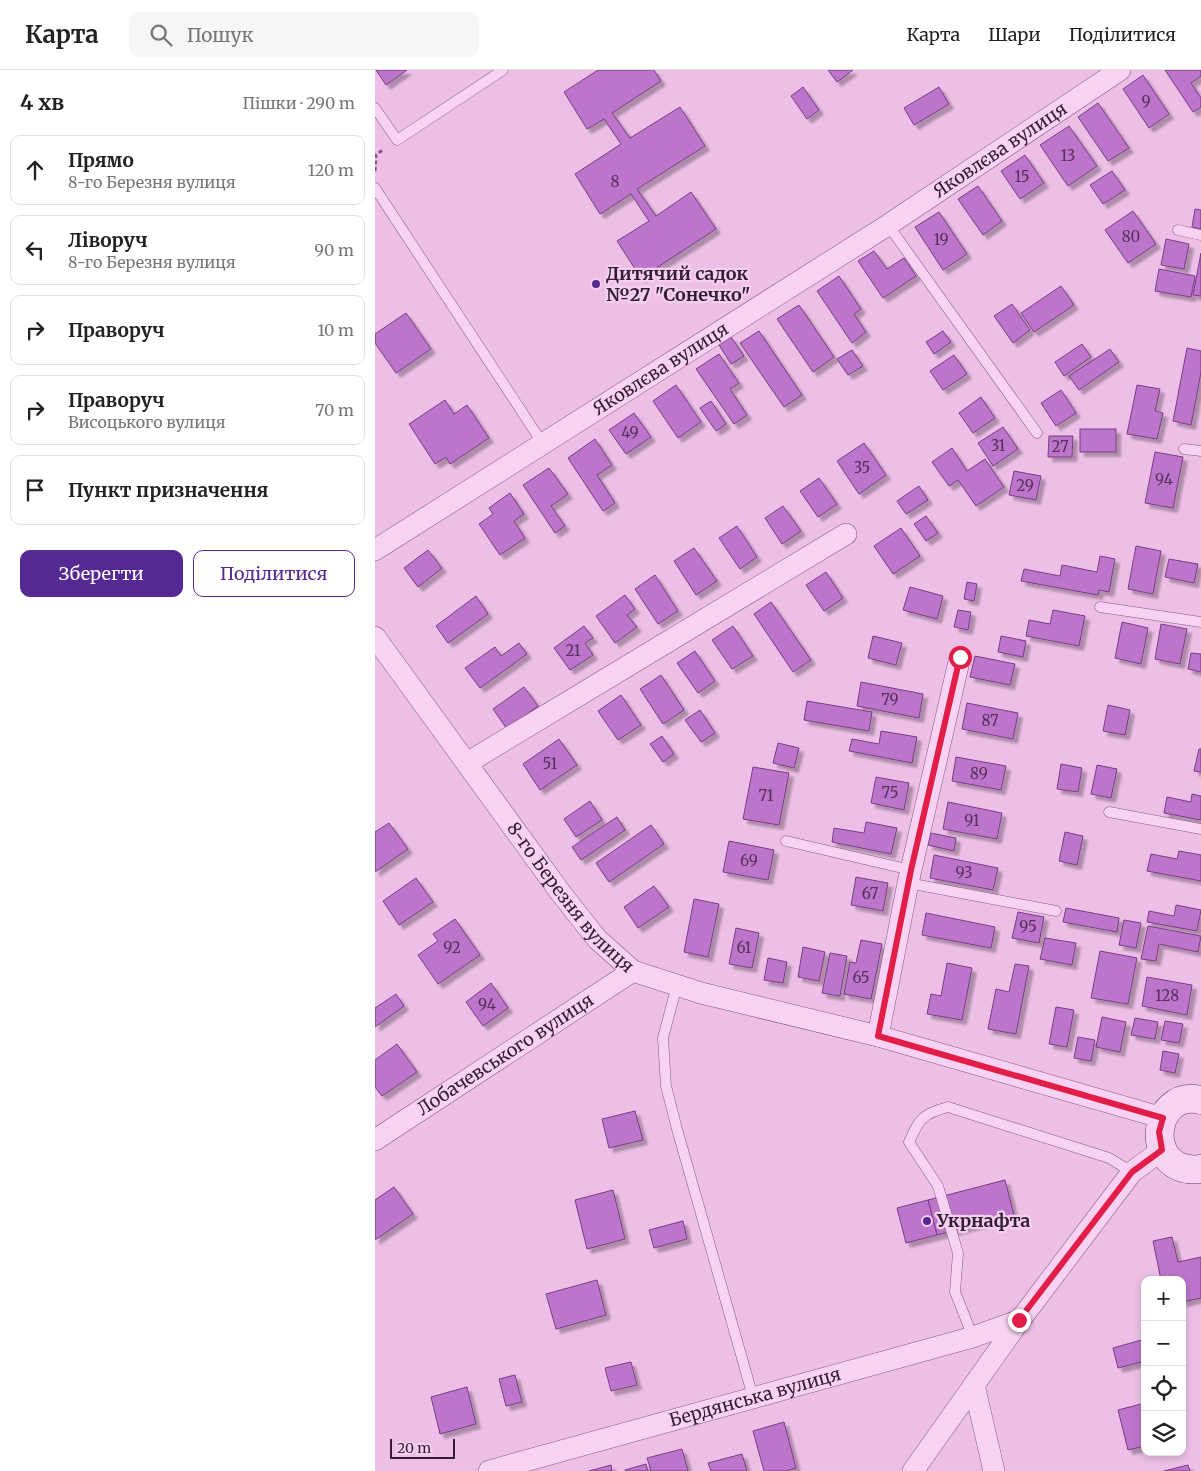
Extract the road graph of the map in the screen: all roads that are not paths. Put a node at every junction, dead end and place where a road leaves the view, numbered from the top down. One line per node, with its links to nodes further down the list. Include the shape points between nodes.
1 (503, 70): 3 (lane, via 397,140)
2 (1120, 70): 5 (street, Яковлєва вулиця)
3 (375, 108)
4 (375, 188): 9 (lane)
5 (887, 225): 8 (lane); 9 (street, Яковлєва вулиця)
6 (1178, 230): 7 (lane)
7 (1201, 235)
8 (1037, 433)
9 (543, 444): 13 (street, Яковлєва вулиця)
10 (1184, 448): 11 (lane)
11 (1201, 451)
12 (846, 534): 18 (street)
13 (375, 550)
14 (1100, 607): 15 (lane)
15 (1201, 622)
16 (375, 637): 18 (street, 8-го Березня вулиця)
17 (960, 657): 22 (street)
18 (467, 763): 24 (street, 8-го Березня вулиця, via 597,939)
19 (1109, 812): 20 (lane)
20 (1201, 829)
21 (786, 841): 22 (lane)
22 (910, 876): 23 (lane); 26 (street)
23 (1056, 911)
24 (633, 971): 25 (street, 8-го Березня вулиця); 29 (street, Лобачевського вулиця)
25 (677, 985): 26 (street, 8-го Березня вулиця); 36 (lane, via 663,1038 666,1086)
26 (878, 1036): 28 (street, 8-го Березня вулиця)
27 (1201, 1100): 28 (street, via 1178,1103)
28 (1163, 1118): 30 (street, via 1159,1132)
29 (376, 1136)
30 (1162, 1150): 31 (street, via 1167,1158 1182,1168); 32 (street)
31 (1201, 1169)
32 (1132, 1172): 33 (street); 34 (lane, via 1109,1158 949,1107 932,1111 919,1121 909,1142 938,1186 958,1253 955,1292)
33 (1019, 1320): 34 (street, Бердянська вулиця); 35 (street)
34 (973, 1337): 36 (street, Бердянська вулиця)
35 (974, 1385): 38 (street); 39 (street)
36 (753, 1397): 37 (street, Бердянська вулиця)
37 (489, 1471)
38 (913, 1471)
39 (994, 1471)

